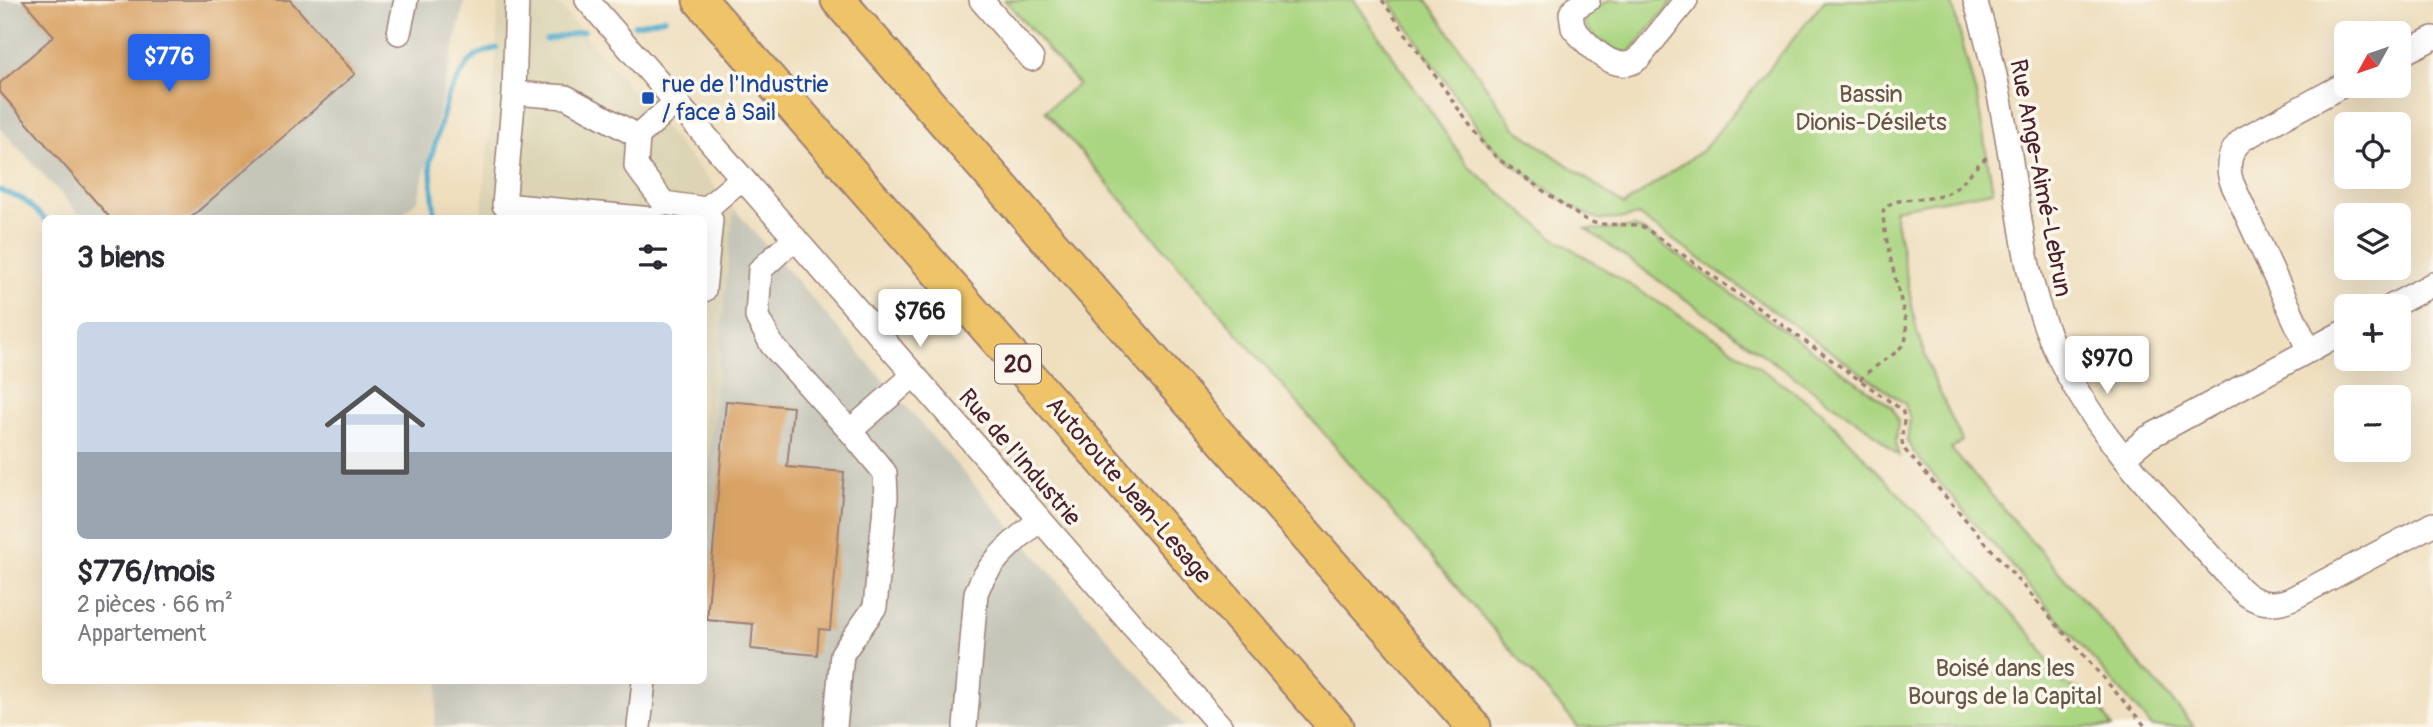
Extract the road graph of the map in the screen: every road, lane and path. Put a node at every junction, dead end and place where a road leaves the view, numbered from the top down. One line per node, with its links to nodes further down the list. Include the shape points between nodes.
1 (406, 0): 11 (street)
2 (517, 0): 16 (street)
3 (587, 0): 17 (street, Rue de l'Industrie)
4 (700, 0): 41 (highway, Autoroute Jean-Lesage / 20)
5 (838, 0): 42 (highway)
6 (981, 0): 14 (street)
7 (1382, 0): 31 (path, via 1497,159 1590,222 1645,228)
8 (1588, 0): 9 (street, via 1572,13 1573,28 1601,55 1622,66 1639,58)
9 (1686, 0)
10 (1975, 0): 33 (street, Rue Ange-Aimé-Lebrun, via 1997,83 2024,248 2040,312 2072,383)
11 (399, 33)
12 (2433, 37): 13 (street)
13 (2412, 48)
14 (1032, 59)
15 (2334, 90): 29 (street, via 2243,139 2229,165 2232,183)
16 (514, 93): 18 (street, via 566,97); 22 (street)
17 (676, 102): 18 (street); 20 (street, Rue de l'Industrie)
18 (638, 136): 23 (street, via 636,166)
19 (1990, 156): 31 (path, via 1955,190 1884,208 1882,219 1907,332 1902,345)
20 (742, 178): 21 (street); 24 (street, Rue de l'Industrie)
21 (706, 209): 23 (street); 25 (street, via 711,220)
22 (504, 212): 23 (street)
23 (658, 214)
24 (795, 238): 30 (street, Rue de l'Industrie); 32 (street, via 760,270 757,317 772,345)
25 (707, 259)
26 (2433, 284): 27 (street)
27 (2411, 296)
28 (2334, 337): 29 (street)
29 (2309, 351): 33 (street, via 2147,438)
30 (914, 375): 32 (street); 34 (street, Rue de l'Industrie)
31 (1860, 380): 43 (path, via 1902,410 1901,444 1905,450)
32 (850, 431): 38 (street, via 885,472 886,497 875,607 842,654)
33 (2124, 457): 35 (street, Rue Ange-Aimé-Lebrun, via 2240,589 2262,602 2293,598)
34 (1040, 519): 39 (street, via 992,564 980,582); 40 (street, Rue de l'Industrie)
35 (2433, 524)
36 (644, 684): 37 (street)
37 (639, 727)
38 (835, 727)
39 (964, 727)
40 (1221, 727)
41 (1336, 727)
42 (1474, 727)
43 (2146, 727)

